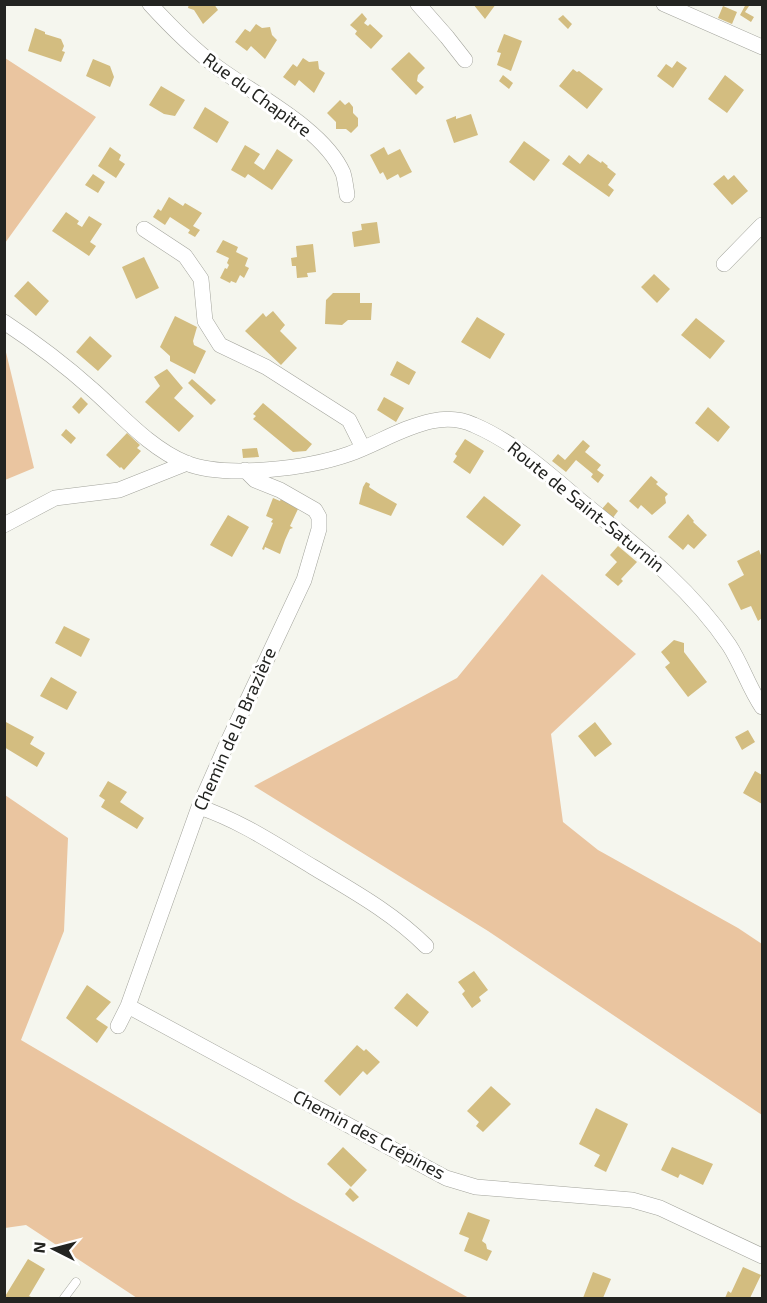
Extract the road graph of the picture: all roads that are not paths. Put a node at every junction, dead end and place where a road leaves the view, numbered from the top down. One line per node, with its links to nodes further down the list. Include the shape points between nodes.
1 (150, 4): 6 (street, Rue du Chapitre, via 191,46 320,141 344,174)
2 (418, 4): 5 (street)
3 (664, 4): 4 (street)
4 (762, 47)
5 (465, 60)
6 (346, 195)
7 (762, 225): 9 (street)
8 (144, 230): 11 (street, via 185,256 201,279 205,321 220,345 266,368 349,420)
9 (724, 264)
10 (4, 322): 12 (street, Route de Saint-Saturnin, via 38,344 138,431)
11 (363, 448): 13 (street, Route de Saint-Saturnin, via 308,464); 15 (street, Route de Saint-Saturnin, via 432,420 455,419 503,440 663,568 730,646)
12 (187, 463): 13 (street, Route de Saint-Saturnin, via 212,470); 14 (street, via 120,490 56,498)
13 (245, 470): 16 (street, Chemin de la Brazière, via 255,480 315,510 319,529 304,580)
14 (4, 525)
15 (762, 708)
16 (199, 807): 17 (street, via 226,816 367,898); 18 (street, Chemin de la Brazière)
17 (426, 946)
18 (128, 1006): 19 (street, Chemin de la Brazière); 20 (street, Chemin des Crépines, via 446,1178 476,1187 632,1200 660,1208)
19 (118, 1026)
20 (762, 1256)
21 (76, 1282): 22 (lane)
22 (64, 1299)

